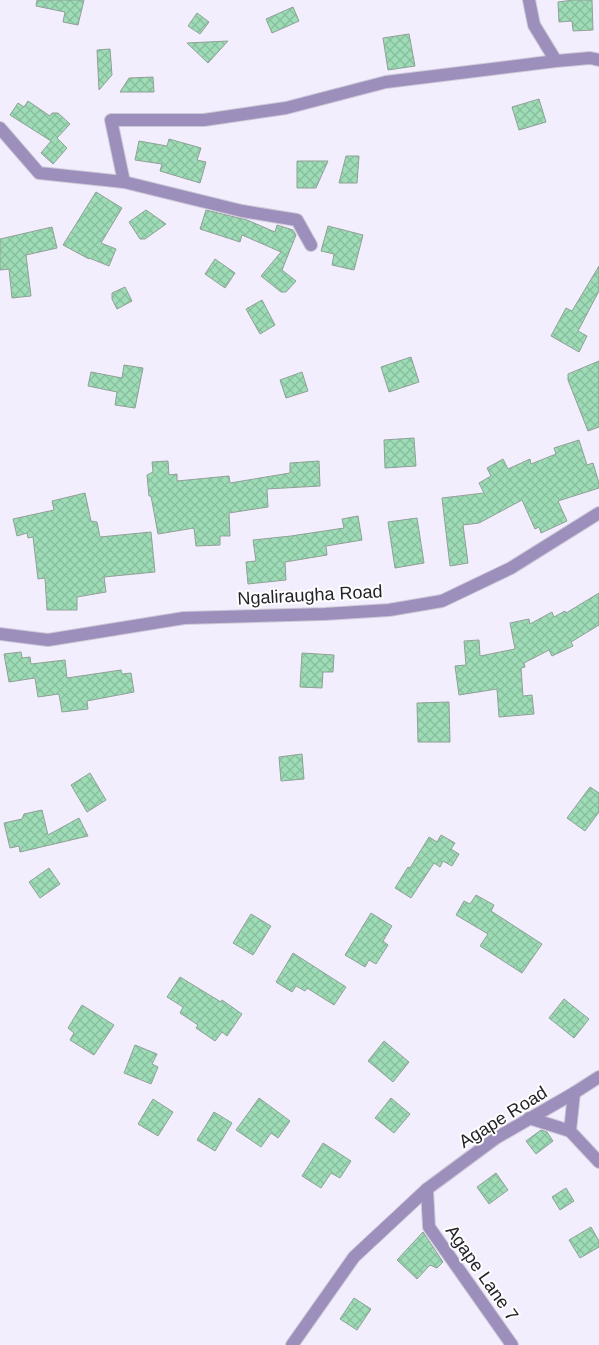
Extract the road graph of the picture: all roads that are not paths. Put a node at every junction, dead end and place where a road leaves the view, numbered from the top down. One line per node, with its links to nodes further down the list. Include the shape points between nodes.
1 (529, 0): 3 (street, via 534,25)
2 (599, 60): 3 (street)
3 (556, 61): 5 (street, via 386,82 286,108 204,120 110,120)
4 (0, 128): 5 (street, via 39,173)
5 (124, 182): 6 (street, via 242,211 297,220)
6 (311, 244)
7 (599, 512): 8 (street, Ngaliraugha Road, via 511,568 442,601 389,610 184,618 48,640)
8 (0, 634)
9 (599, 1077): 10 (street, Agape Road)
10 (574, 1093): 11 (street, Agape Road); 12 (street)
11 (529, 1118): 12 (street); 14 (street, Agape Road, via 496,1138)
12 (570, 1131): 13 (street)
13 (599, 1162)
14 (428, 1189): 15 (street, Agape Road, via 354,1257); 16 (street, Agape Lane 7, via 429,1227)
15 (292, 1345)
16 (512, 1345)

